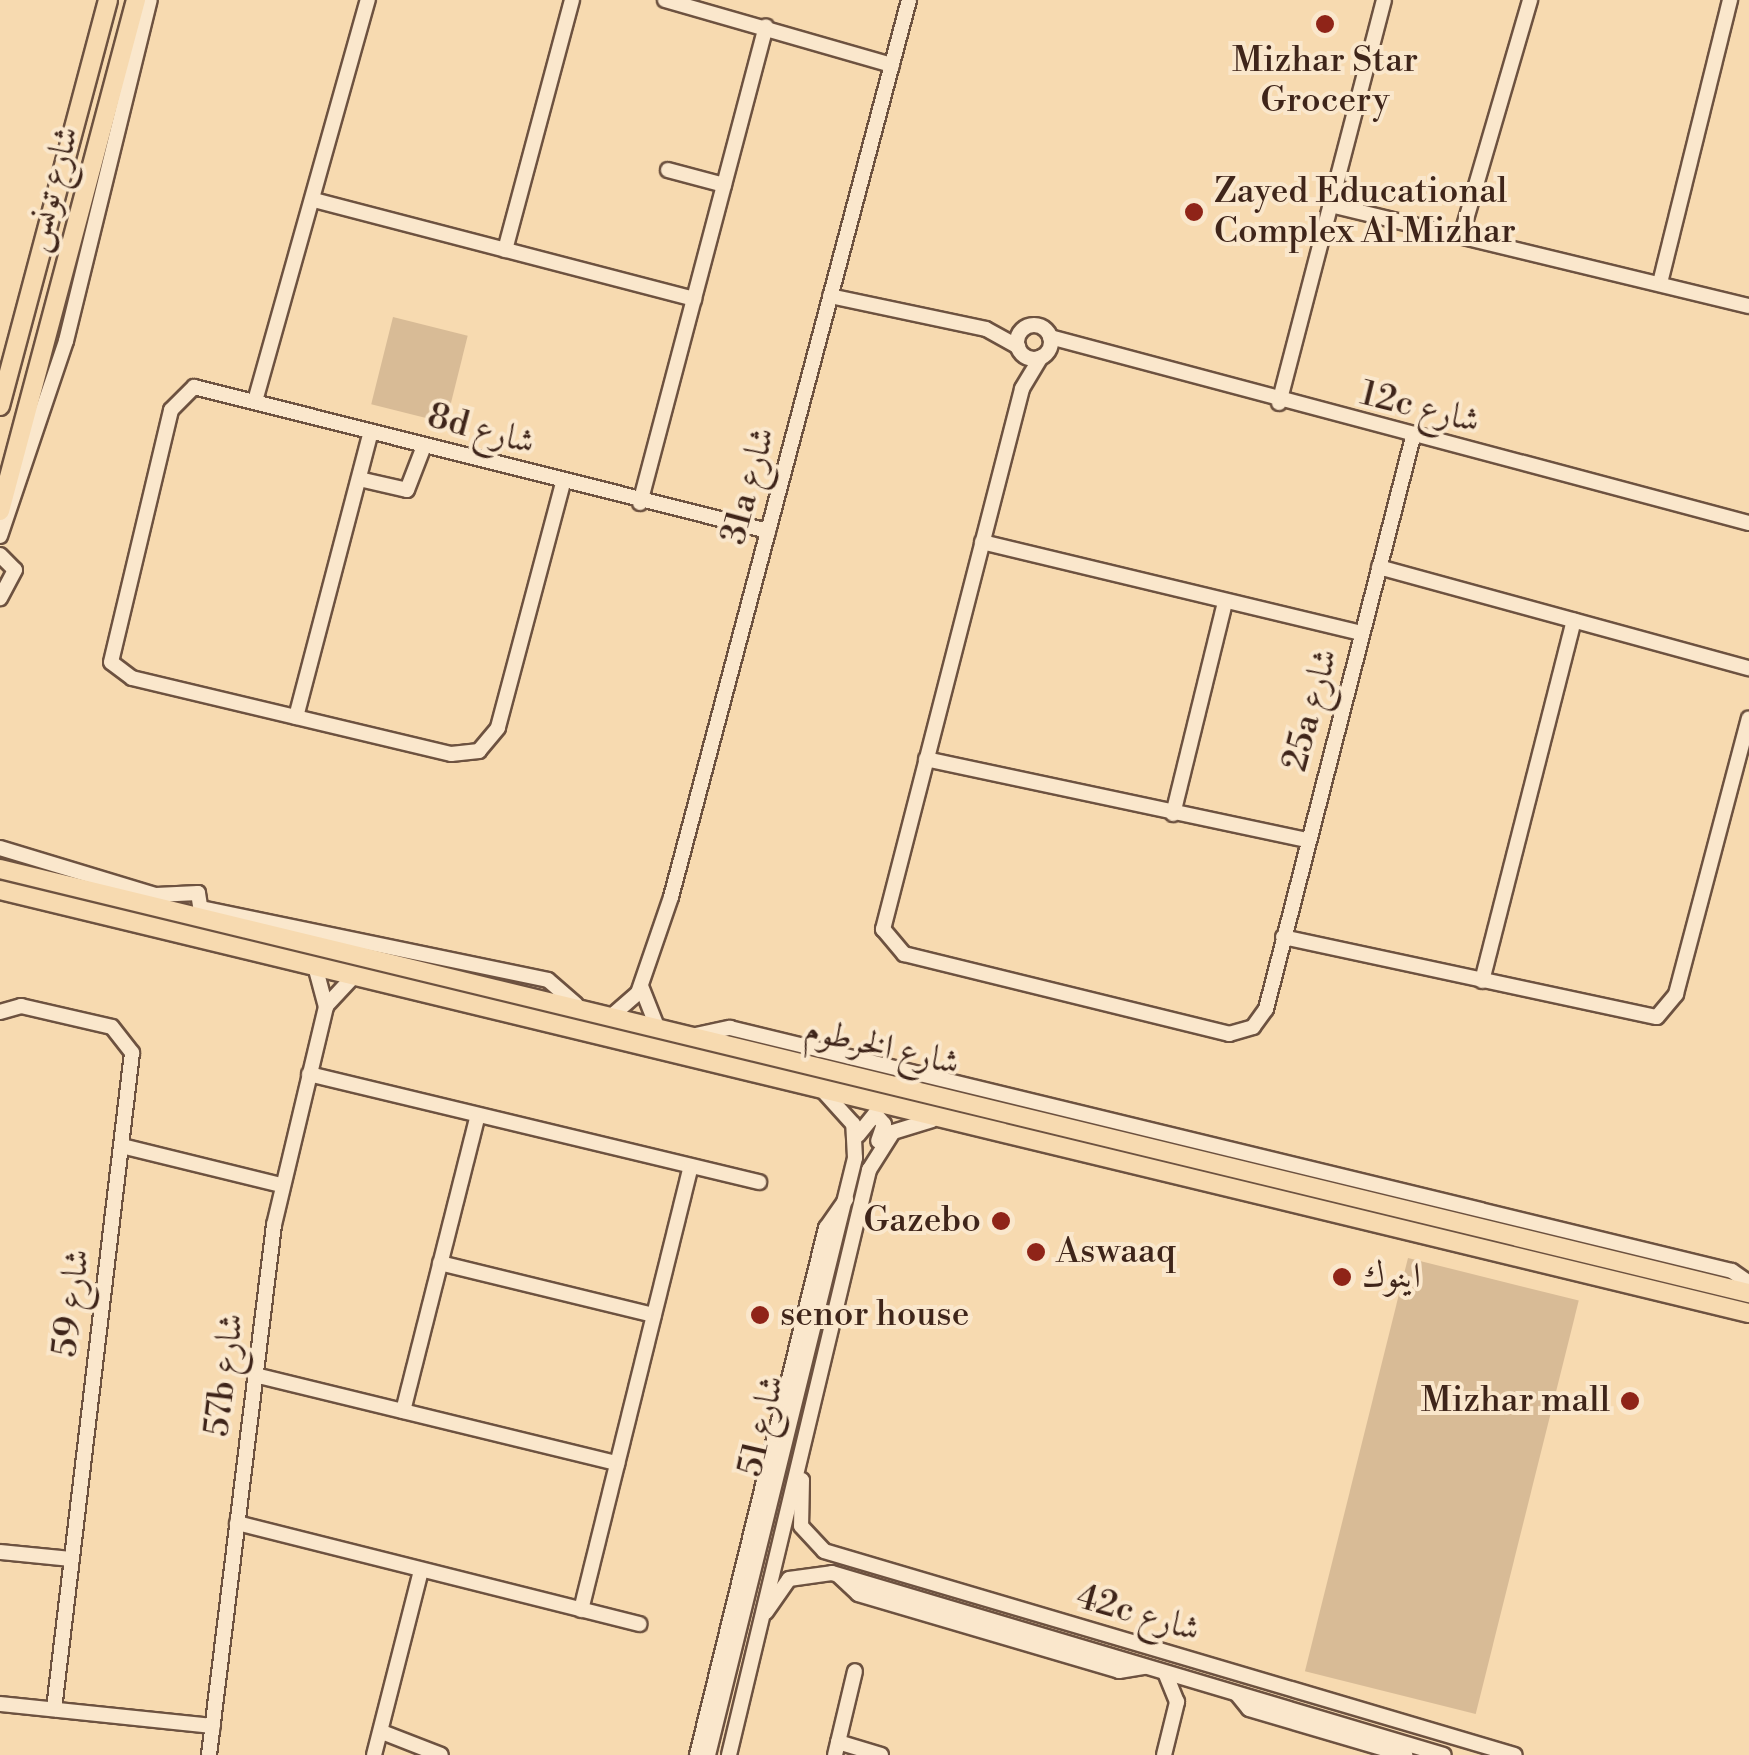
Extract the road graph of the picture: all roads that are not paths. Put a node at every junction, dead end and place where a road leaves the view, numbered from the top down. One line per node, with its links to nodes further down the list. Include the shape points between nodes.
1 (108, 0): 32 (main road, شارع تونس)
2 (136, 0): 39 (main road, شارع تونس)
3 (150, 0): 41 (street, via 66,340)
4 (368, 0): 15 (street)
5 (572, 0): 18 (street)
6 (666, 0): 11 (street)
7 (908, 0): 12 (street, 31a شارع)
8 (1384, 0): 16 (street)
9 (1530, 0): 17 (street)
10 (1730, 0): 19 (street)
11 (766, 26): 12 (street); 14 (street)
12 (893, 60): 20 (street, 31a شارع)
13 (668, 170): 14 (street)
14 (724, 185): 21 (street)
15 (314, 200): 18 (street); 30 (street)
16 (1332, 200): 17 (street); 31 (street)
17 (1468, 234): 19 (street)
18 (505, 250): 21 (street)
19 (1656, 282): 22 (street)
20 (832, 290): 23 (street); 42 (street, 31a شارع)
21 (694, 299): 38 (street)
22 (1749, 306)
23 (986, 329): 24 (street); 26 (street)
24 (1022, 329): 25 (street, 12c شارع, via 1039,325); 26 (street)
25 (1050, 338): 27 (street, 12c شارع); 28 (street)
26 (1020, 350): 28 (street, 12c شارع); 29 (street)
27 (1077, 352): 28 (street, 12c شارع); 31 (street, 12c شارع)
28 (1043, 356): 29 (street)
29 (1022, 390): 43 (street)
30 (262, 403): 33 (street, 8d شارع); 51 (street, 8d شارع, via 217,391 186,395 170,421 114,631 116,663 142,679)
31 (1279, 403): 34 (street, 12c شارع)
32 (0, 406)
33 (372, 432): 35 (street, 8d شارع); 36 (street)
34 (1413, 437): 40 (street, 12c شارع); 45 (street, 25a شارع)
35 (424, 446): 36 (street, via 407,490); 37 (street, 8d شارع)
36 (359, 479): 51 (street)
37 (563, 483): 38 (street, 8d شارع); 51 (street, via 485,748 451,754)
38 (640, 503): 42 (street, 8d شارع)
39 (0, 511)
40 (1749, 523)
41 (0, 536)
42 (767, 537): 66 (street, 31a شارع)
43 (982, 542): 47 (street); 53 (street)
44 (0, 556): 46 (street, via 15,570)
45 (1377, 573): 48 (street); 49 (street, 25a شارع)
46 (0, 598)
47 (1225, 603): 49 (street); 54 (street)
48 (1569, 620): 50 (street, via 1722,657); 65 (street)
49 (1360, 638): 55 (street, 25a شارع)
50 (1748, 676)
51 (296, 716)
52 (1749, 718): 65 (street, via 1676,994 1657,1018)
53 (927, 754): 54 (street); 62 (street, 25a شارع, via 888,902 890,939 922,956 1215,1028 1243,1028 1261,1019)
54 (1173, 814): 55 (street)
55 (1307, 846): 62 (street, 25a شارع)
56 (0, 848): 61 (street)
57 (0, 856): 59 (main road)
58 (0, 869): 59 (main road, شارع الخرطوم)
59 (51, 881): 61 (main road, شارع الخرطوم)
60 (0, 893): 63 (main road, شارع الخرطوم)
61 (203, 907): 67 (main road, شارع الخرطوم); 67 (street, via 229,907 548,980)
62 (1284, 932): 65 (street)
63 (315, 966): 64 (main road, شارع الخرطوم); 68 (street, 57b شارع)
64 (355, 976): 68 (street, 57b شارع); 73 (main road, شارع الخرطوم)
65 (1476, 979)
66 (641, 986): 70 (street, 31a شارع); 71 (street)
67 (576, 1004): 70 (main road, شارع الخرطوم)
68 (326, 1006): 75 (street, 57b شارع)
69 (0, 1012): 80 (street, شارع 59, via 26,1006 126,1037 132,1061)
70 (615, 1013): 71 (main road, شارع الخرطوم)
71 (656, 1024): 72 (main road, شارع الخرطوم)
72 (691, 1036): 74 (main road, شارع الخرطوم); 81 (street, via 730,1028)
73 (648, 1042): 74 (main road, via 658,1032); 76 (main road, شارع الخرطوم)
74 (762, 1052): 82 (main road, شارع الخرطوم)
75 (309, 1074): 77 (street); 87 (street, 57b شارع)
76 (797, 1077): 78 (main road, شارع الخرطوم); 79 (street, via 840,1104)
77 (478, 1115): 84 (street); 89 (street)
78 (966, 1121): 82 (main road, شارع الخرطوم); 85 (street, شارع 51, via 904,1124)
79 (857, 1139): 85 (street, via 866,1116 883,1119); 88 (street, شارع 51)
80 (122, 1146): 87 (street); 102 (street, شارع 59)
81 (1250, 1157): 83 (main road); 90 (street, via 1732,1271)
82 (1164, 1161): 83 (main road, شارع الخرطوم); 92 (main road, شارع الخرطوم)
83 (1215, 1163): 91 (main road, شارع الخرطوم)
84 (691, 1166): 86 (street); 93 (street)
85 (869, 1170): 98 (street, شارع 51)
86 (759, 1182)
87 (281, 1185): 94 (street, 57b شارع)
88 (847, 1198): 96 (street, شارع 51); 123 (street, via 826,1228)
89 (440, 1263): 93 (street); 95 (street)
90 (1749, 1283)
91 (1749, 1293)
92 (1749, 1314)
93 (654, 1315): 97 (street)
94 (254, 1375): 95 (street); 99 (street, 57b شارع)
95 (403, 1411): 97 (street)
96 (792, 1430): 101 (street, via 796,1452 774,1542); 124 (street, شارع 51)
97 (617, 1463): 107 (street)
98 (802, 1480): 101 (street, شارع 51); 104 (street, 42c شارع, via 802,1526 812,1544)
99 (236, 1528): 103 (street); 118 (street, 57b شارع)
100 (0, 1552): 102 (street)
101 (782, 1557): 105 (street); 108 (street, شارع 51)
102 (72, 1560): 116 (street, شارع 59)
103 (426, 1572): 107 (street); 119 (street)
104 (904, 1572): 106 (street, via 876,1571); 130 (street, 42c شارع)
105 (835, 1574): 106 (street, 42c شارع); 108 (street, 42c شارع, via 788,1578); 110 (street, via 858,1594 1119,1671)
106 (873, 1586): 110 (street, 42c شارع)
107 (581, 1610): 109 (street)
108 (766, 1612): 125 (street, شارع 51)
109 (640, 1624)
110 (1144, 1667): 112 (street, 42c شارع)
111 (855, 1671): 120 (street)
112 (1164, 1673): 113 (street, 42c شارع); 117 (street)
113 (1212, 1687): 114 (street, 42c شارع); 117 (street)
114 (1237, 1694): 128 (street, via 1249,1709); 129 (street, 42c شارع)
115 (0, 1704): 116 (street)
116 (54, 1710): 118 (street)
117 (1175, 1718): 127 (street)
118 (213, 1726): 121 (street, 57b شارع)
119 (378, 1743): 122 (street)
120 (837, 1749): 126 (street)
121 (209, 1755)
122 (441, 1755)
123 (698, 1755)
124 (708, 1755)
125 (729, 1755)
126 (881, 1755)
127 (1164, 1755)
128 (1405, 1755)
129 (1444, 1755)
130 (1516, 1755)

